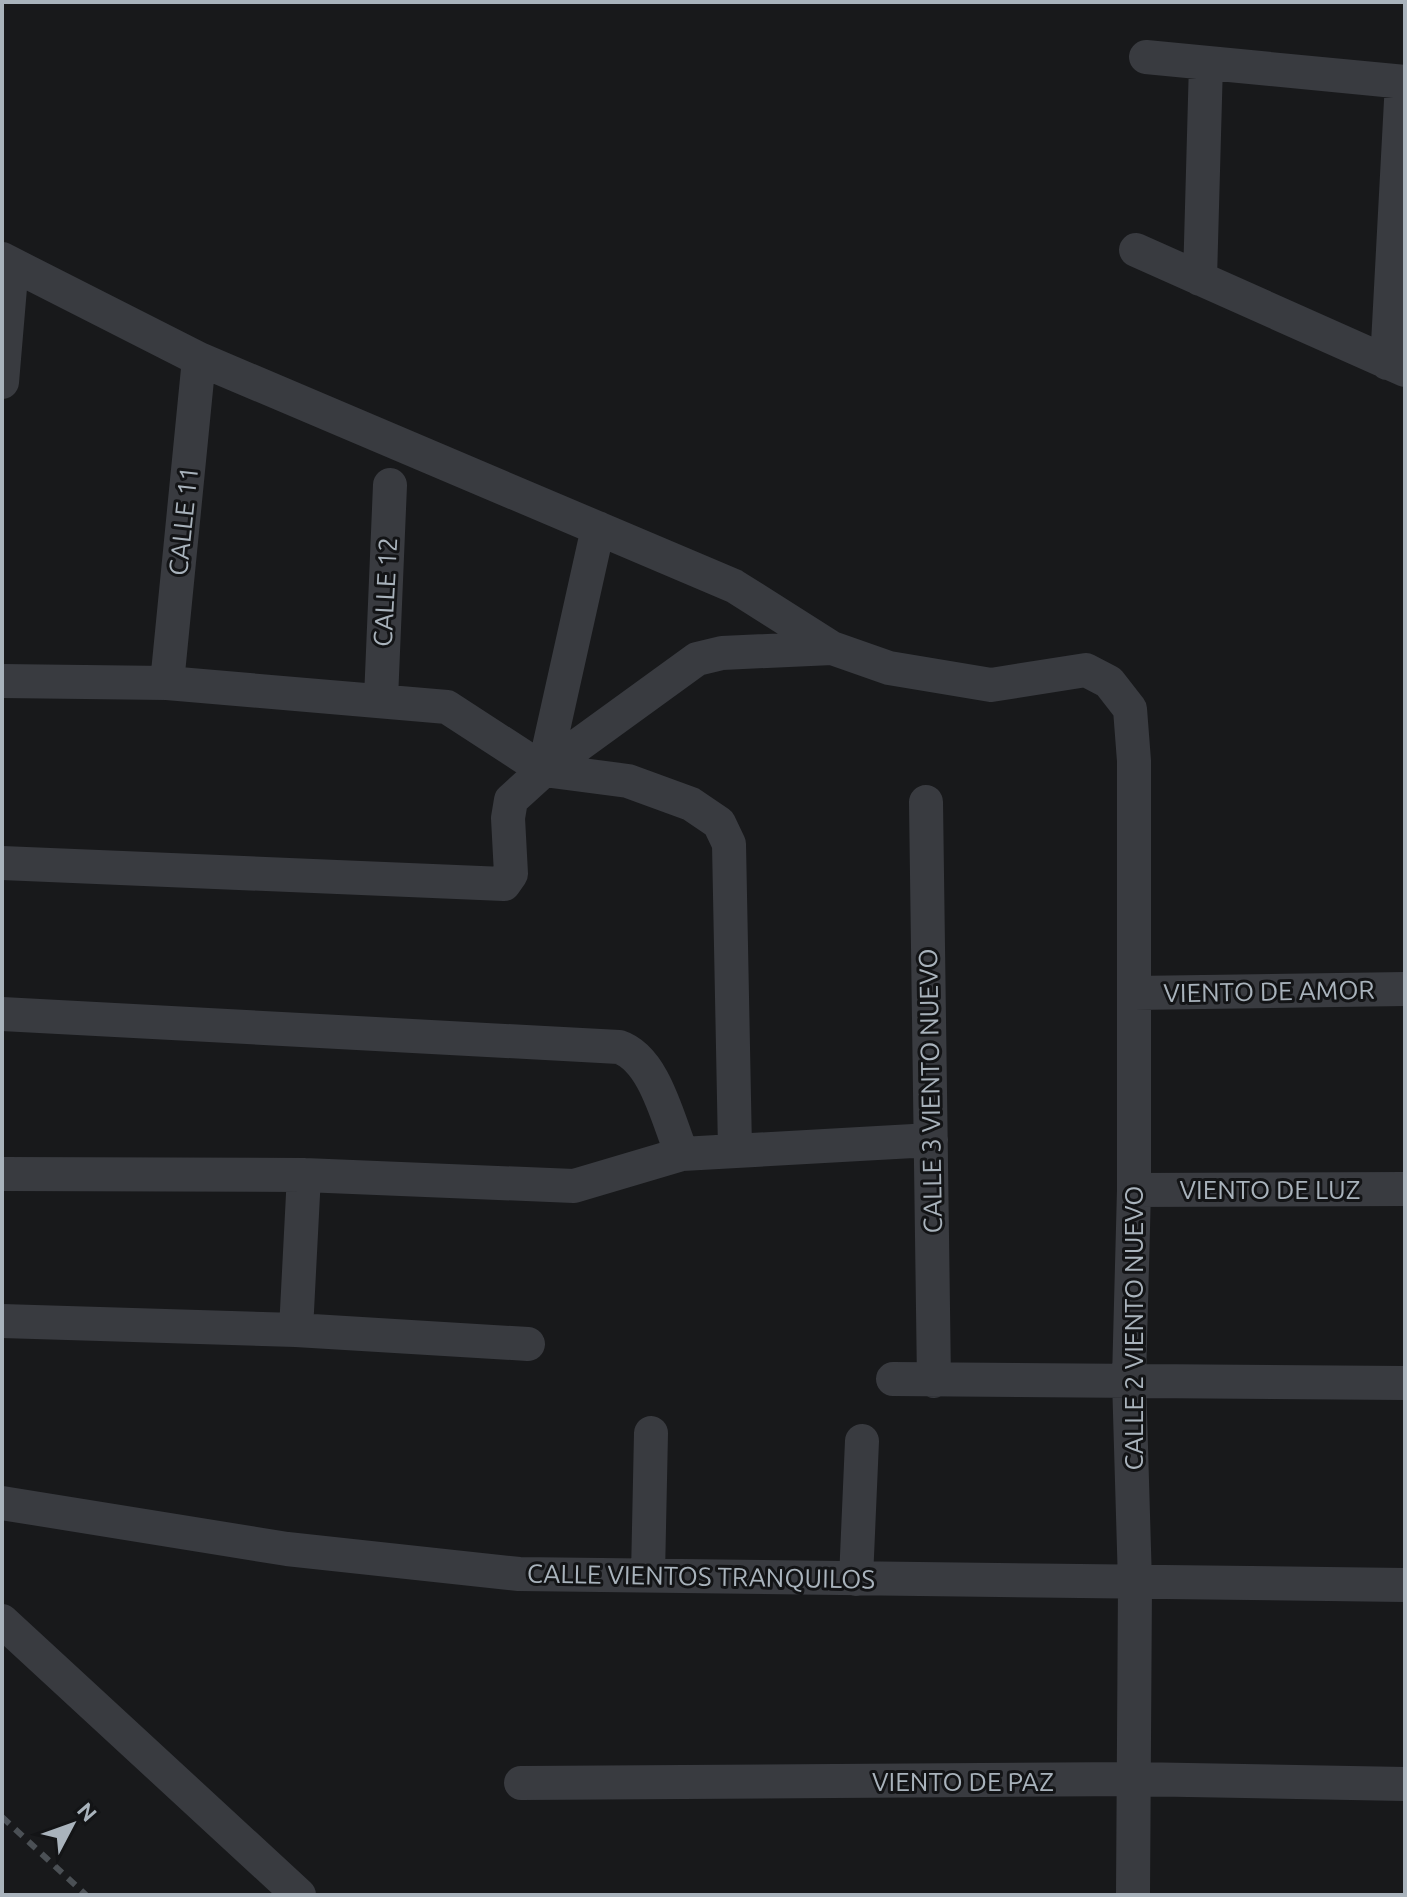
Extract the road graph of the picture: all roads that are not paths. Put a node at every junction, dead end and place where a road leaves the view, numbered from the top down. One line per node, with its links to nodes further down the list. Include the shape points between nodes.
1 (1146, 57): 2 (street)
2 (1206, 63): 3 (street); 6 (street)
3 (1404, 82): 8 (street)
4 (1136, 250): 6 (street)
5 (7, 262): 7 (street); 9 (street)
6 (1200, 279): 8 (street)
7 (199, 359): 11 (street); 14 (street, CALLE 11)
8 (1396, 367)
9 (2, 382)
10 (390, 485): 15 (street, CALLE 12)
11 (598, 528): 12 (street, via 734,586); 16 (street)
12 (832, 648): 16 (street, via 697,659); 20 (street, CALLE 2 VIENTO NUEVO, via 889,668 991,685 1086,670 1109,682 1130,709)
13 (2, 681): 14 (street)
14 (167, 683): 15 (street)
15 (381, 699): 16 (street, via 447,707)
16 (544, 770): 18 (street, via 511,800 511,874 504,884); 23 (street, via 628,781 691,804 719,823 729,844)
17 (926, 802): 22 (street, CALLE 3 VIENTO NUEVO)
18 (2, 863)
19 (1405, 989): 20 (street, VIENTO DE AMOR)
20 (1134, 993): 28 (street, CALLE 2 VIENTO NUEVO)
21 (2, 1014): 24 (street, via 619,1047 635,1053 646,1070)
22 (931, 1140): 23 (street); 34 (street, CALLE 3 VIENTO NUEVO)
23 (735, 1149): 24 (street)
24 (682, 1154): 26 (street, via 574,1186)
25 (2, 1174): 26 (street)
26 (304, 1175): 30 (street)
27 (1405, 1189): 28 (street, VIENTO DE LUZ)
28 (1134, 1190): 33 (street, CALLE 2 VIENTO NUEVO)
29 (2, 1321): 30 (street)
30 (296, 1330): 31 (street)
31 (528, 1344)
32 (893, 1379): 34 (street)
33 (1129, 1379): 34 (street); 35 (street); 41 (street, CALLE 2 VIENTO NUEVO)
34 (934, 1381)
35 (1405, 1383)
36 (651, 1433): 39 (street)
37 (862, 1441): 40 (street)
38 (2, 1503): 39 (street, CALLE VIENTOS TRANQUILOS, via 287,1549 519,1574)
39 (648, 1575): 40 (street, CALLE VIENTOS TRANQUILOS)
40 (856, 1579): 41 (street, CALLE VIENTOS TRANQUILOS)
41 (1135, 1583): 42 (street, CALLE VIENTOS TRANQUILOS); 44 (street, CALLE 2 VIENTO NUEVO)
42 (1405, 1585)
43 (2, 1621): 47 (street)
44 (1133, 1779): 45 (street, VIENTO DE PAZ); 46 (street, VIENTO DE PAZ); 48 (street, CALLE 2 VIENTO NUEVO)
45 (521, 1783)
46 (1405, 1784)
47 (299, 1895)
48 (1133, 1895)

